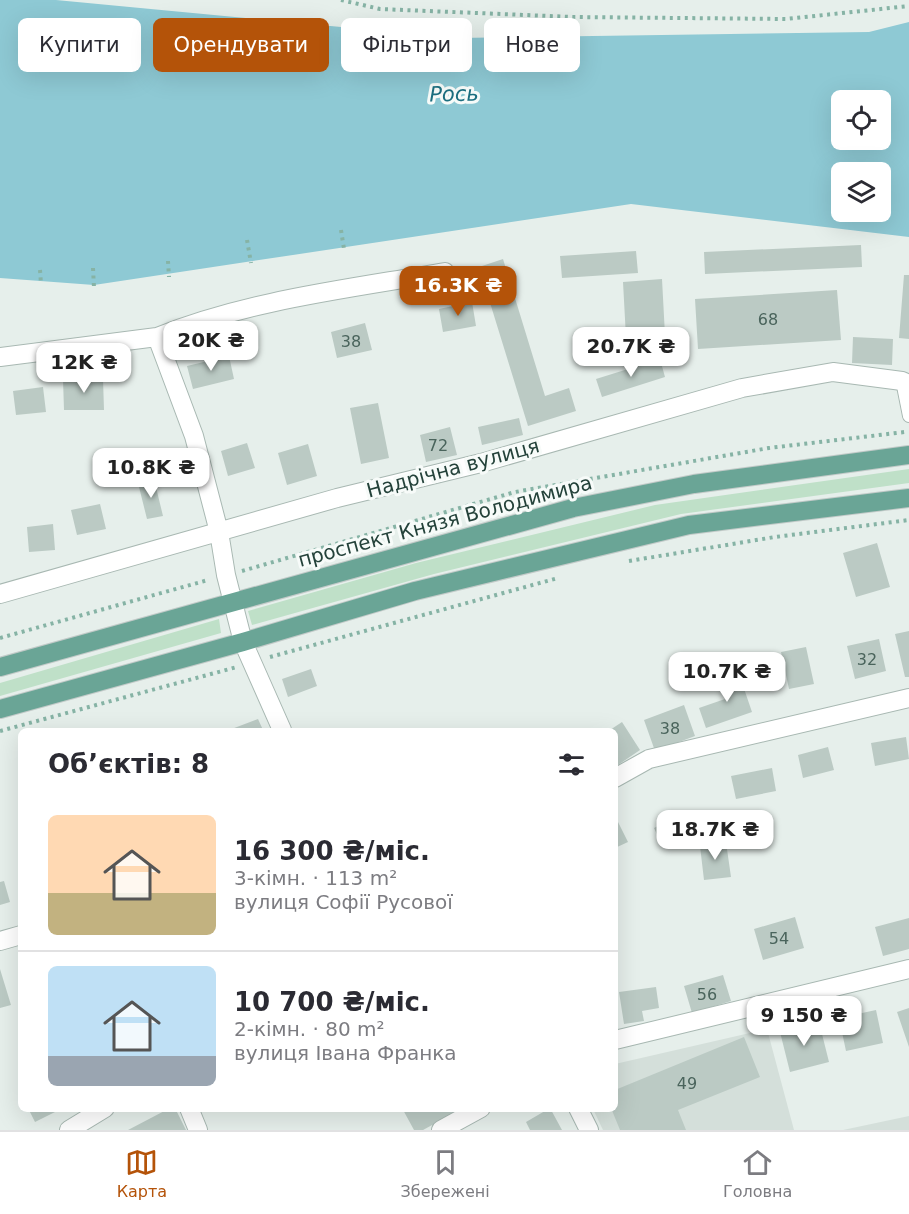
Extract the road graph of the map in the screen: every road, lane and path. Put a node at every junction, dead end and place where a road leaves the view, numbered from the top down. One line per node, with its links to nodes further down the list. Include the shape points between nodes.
1 (341, 0): 2 (path, via 380,9 786,19)
2 (909, 6)
3 (341, 230): 5 (path)
4 (247, 240): 7 (path)
5 (344, 249)
6 (168, 261): 11 (path)
7 (251, 263)
8 (93, 268): 13 (path)
9 (40, 270): 12 (path)
10 (445, 272): 14 (street, via 278,301 201,319)
11 (169, 277)
12 (41, 284)
13 (94, 288)
14 (157, 337): 15 (street); 21 (street, via 194,436)
15 (0, 357)
16 (905, 382): 17 (lane); 21 (street, Надрічна вулиця, via 833,372 742,388 481,463)
17 (909, 416)
18 (909, 455): 25 (main road, проспект Князя Володимира, via 694,484 573,508)
19 (909, 498): 26 (main road, via 689,525 415,591)
20 (909, 520): 22 (path, via 682,550)
21 (219, 532): 24 (street, Надрічна вулиця); 25 (street)
22 (619, 563)
23 (565, 576): 27 (path)
24 (0, 594)
25 (232, 603): 26 (street); 28 (main road, проспект Князя Володимира)
26 (243, 642): 27 (street); 30 (main road)
27 (252, 662): 31 (street); 32 (path)
28 (0, 667)
29 (909, 698): 33 (street, via 649,759)
30 (0, 709)
31 (281, 728)
32 (0, 731)
33 (618, 775)
34 (18, 936): 35 (street)
35 (0, 941)
36 (909, 969): 37 (street)
37 (618, 1039)
38 (98, 1112): 42 (street)
39 (191, 1112): 43 (street)
40 (474, 1112): 44 (street)
41 (580, 1112): 45 (street)
42 (69, 1130)
43 (198, 1130)
44 (441, 1130)
45 (589, 1130)

